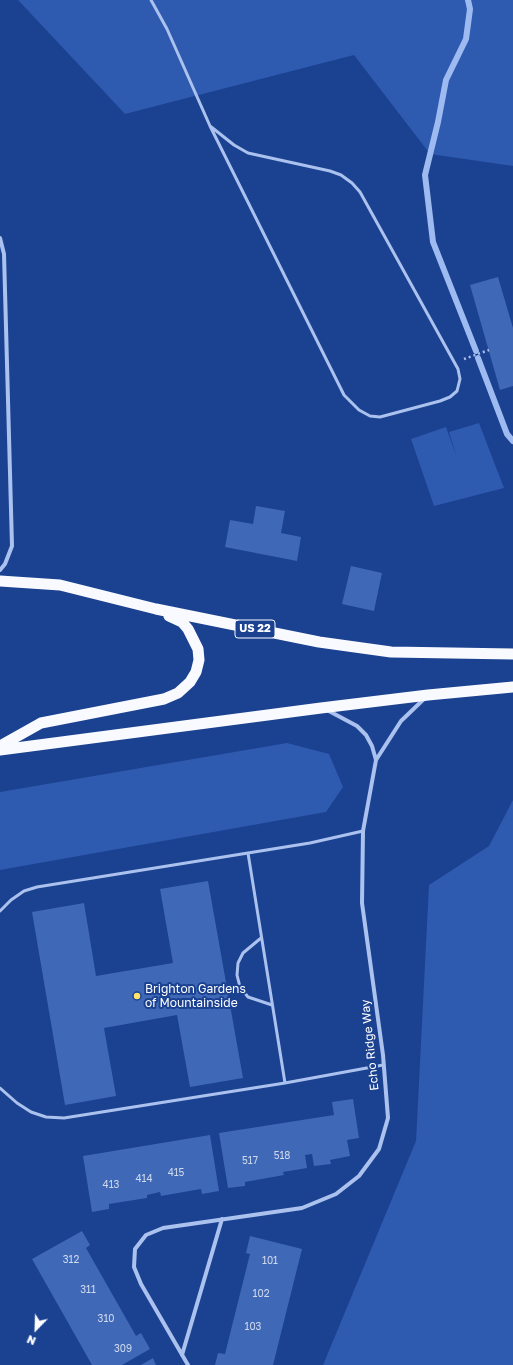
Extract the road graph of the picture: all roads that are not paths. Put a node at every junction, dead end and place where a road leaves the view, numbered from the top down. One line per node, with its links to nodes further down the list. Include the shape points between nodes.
1 (151, 0): 2 (lane, via 167,29)
2 (210, 126): 2 (lane, via 344,395 352,404 370,416 380,417 440,401 457,391 460,379 454,363 360,192 352,183 330,171 248,153)
3 (0, 238): 4 (street, via 4,254 12,546)
4 (0, 570)
5 (0, 581): 6 (highway, US 22, via 60,585)
6 (156, 609): 7 (highway, US 22, via 319,642 391,652); 11 (highway, via 185,626 198,649 196,672 178,693 164,699 41,723)
7 (513, 654)
8 (513, 687): 9 (highway)
9 (428, 695): 10 (highway); 13 (street, Echo Ridge Way, via 402,721)
10 (321, 708): 12 (highway); 13 (street, Echo Ridge Way, via 357,726 366,735)
11 (0, 746)
12 (0, 750)
13 (376, 760): 14 (street, Echo Ridge Way)
14 (363, 831): 15 (lane); 19 (street, Echo Ridge Way, via 362,903)
15 (248, 853): 16 (lane, via 37,887 24,891); 17 (lane)
16 (0, 911)
17 (261, 938): 18 (lane); 18 (lane, via 243,953 238,963 237,975 240,987 248,997)
18 (272, 1005): 20 (lane)
19 (383, 1065): 20 (lane); 22 (street, Echo Ridge Way, via 388,1118 379,1149 360,1176 336,1194 302,1208)
20 (285, 1083): 21 (lane, via 64,1118 46,1117 31,1112 17,1104)
21 (0, 1088)
22 (222, 1219): 23 (street); 23 (street, Echo Ridge Way, via 164,1228 146,1235 135,1249 134,1267 141,1284)
23 (182, 1355): 24 (street, Echo Ridge Way)
24 (188, 1365)

